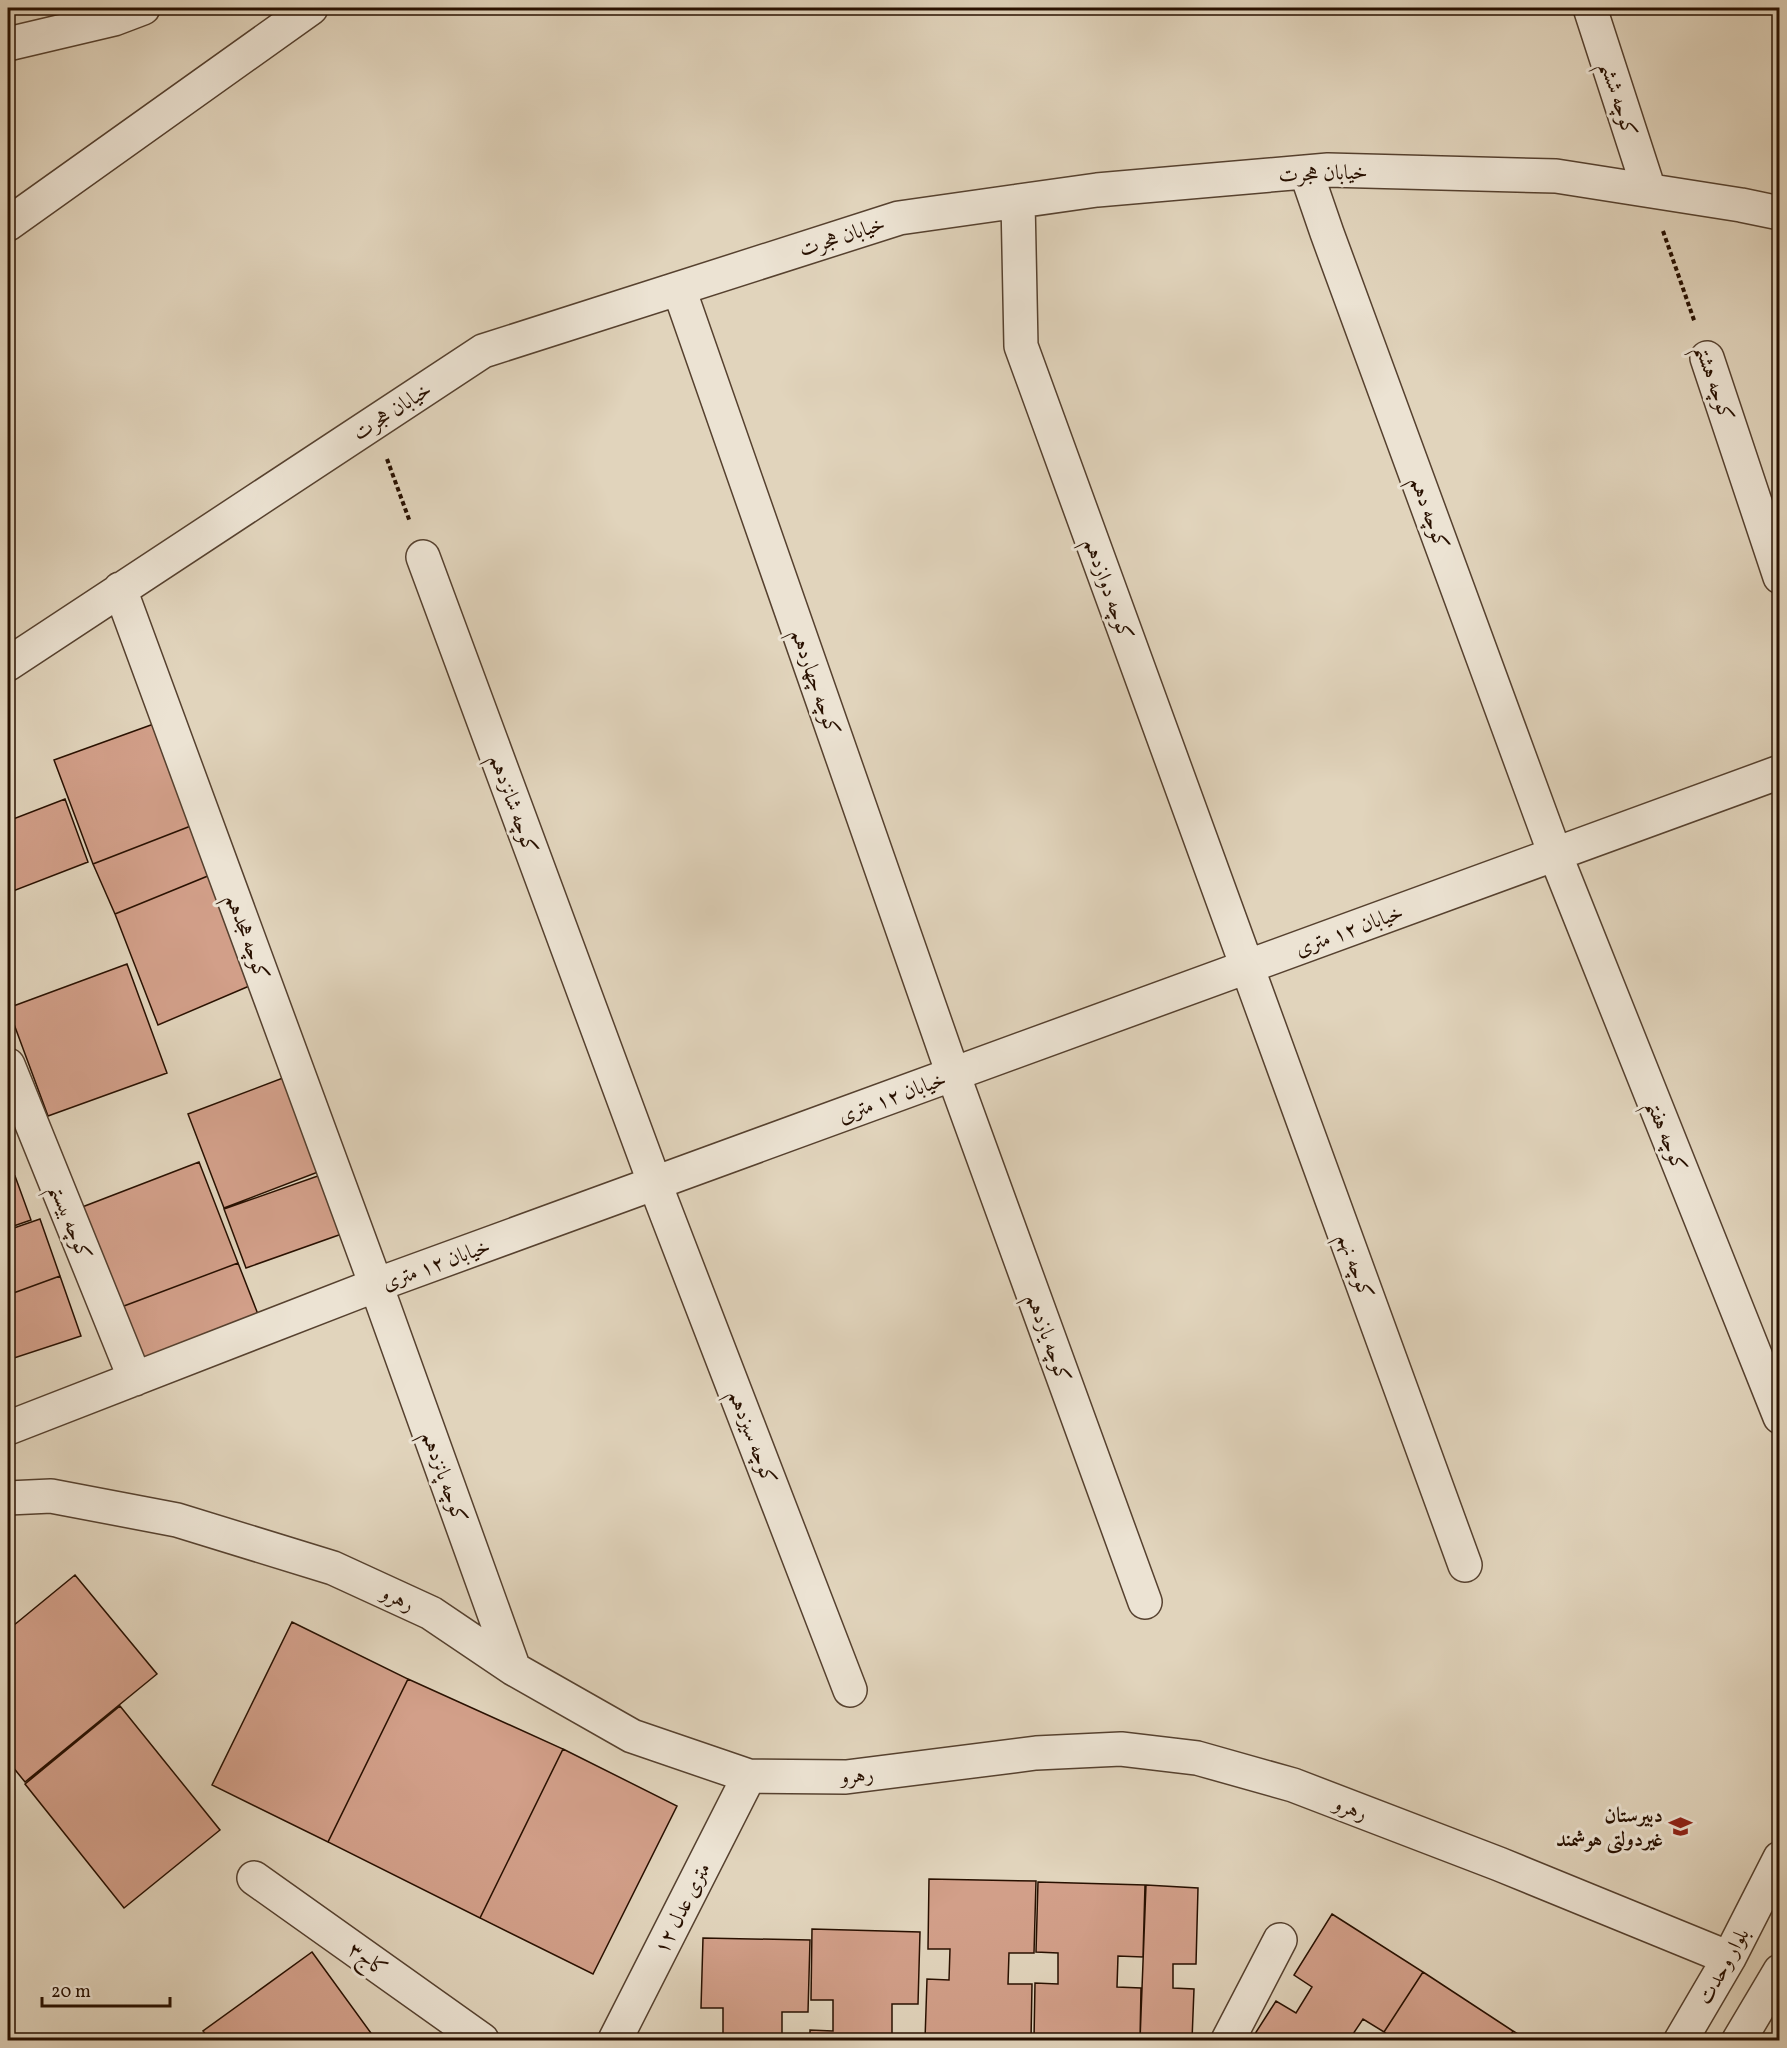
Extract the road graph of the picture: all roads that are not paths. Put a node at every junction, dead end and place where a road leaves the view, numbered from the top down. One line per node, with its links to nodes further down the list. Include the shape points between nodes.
1 (311, 8): 9 (street)
2 (1590, 8): 6 (street, کوچه ششم)
3 (128, 13): 4 (street)
4 (8, 44)
5 (1306, 172): 6 (street, خیابان هجرت, via 1556,176); 7 (street, خیابان هجرت, via 1097,190); 17 (street, کوچه دهم)
6 (1648, 190): 8 (street, خیابان هجرت)
7 (1018, 201): 10 (street, خیابان هجرت, via 899,218); 18 (street, کوچه دوازدهم, via 1021,346)
8 (1779, 213)
9 (8, 224)
10 (679, 289): 14 (street, خیابان هجرت, via 483,351); 20 (street, کوچه چهاردهم)
11 (1707, 358): 13 (street, کوچه هشتم)
12 (423, 557): 21 (street, کوچه شانزدهم)
13 (1779, 577)
14 (120, 589): 15 (street, خیابان هجرت); 22 (street, کوچه هجدهم)
15 (8, 664)
16 (1779, 772): 17 (street, خیابان ۱۲ متری)
17 (1555, 854): 18 (street, خیابان ۱۲ متری); 24 (street, کوچه هفتم)
18 (1246, 968): 20 (street, خیابان ۱۲ متری); 27 (street, کوچه نهم)
19 (8, 1065): 23 (street, کوچه بیستم)
20 (952, 1074): 21 (street, خیابان ۱۲ متری); 28 (street, کوچه یازدهم)
21 (655, 1184): 22 (street, خیابان ۱۲ متری); 30 (street, کوچه سیزدهم)
22 (376, 1285): 23 (street, خیابان ۱۲ متری); 29 (street, کوچه پانزدهم)
23 (135, 1378): 25 (street, خیابان ۱۲ متری)
24 (1779, 1417)
25 (8, 1428)
26 (8, 1498): 29 (street, رهرو, via 51,1496 177,1520 333,1568 431,1613)
27 (1465, 1565)
28 (1145, 1602)
29 (514, 1669): 31 (street, رهرو, via 632,1736)
30 (850, 1690)
31 (749, 1776): 35 (street, رهرو, via 846,1778 1036,1753 1121,1749 1197,1758 1293,1785); 38 (street, ۱۲ متری عدل)
32 (1779, 1858): 35 (street, بلوار وحدت)
33 (254, 1878): 37 (street, کاج۳)
34 (1280, 1940): 39 (street)
35 (1729, 1958): 40 (street, بلوار وحدت)
36 (1779, 1971): 41 (street)
37 (482, 2040)
38 (615, 2040)
39 (1228, 2040)
40 (1681, 2040)
41 (1739, 2040)

